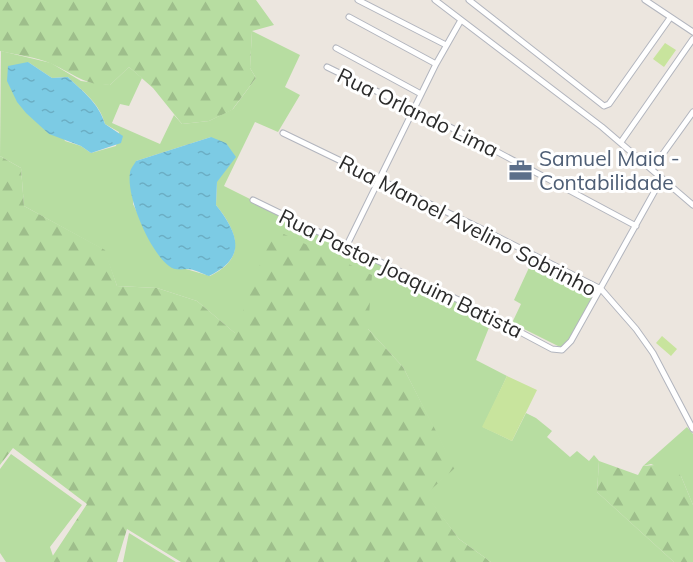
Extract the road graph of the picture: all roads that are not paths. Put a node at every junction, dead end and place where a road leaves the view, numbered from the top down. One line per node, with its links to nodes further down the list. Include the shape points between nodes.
1 (358, 0): 10 (street)
2 (435, 0): 7 (street)
3 (469, 0): 6 (street, via 602,105 606,105)
4 (645, 0): 6 (street)
5 (349, 17): 12 (street)
6 (670, 18): 8 (street)
7 (460, 20): 10 (street); 18 (street)
8 (693, 32)
9 (693, 39): 18 (street)
10 (446, 45): 12 (street)
11 (336, 48): 14 (street)
12 (436, 64): 14 (street)
13 (327, 67): 15 (street, Rua Orlando Lima)
14 (421, 94): 15 (street)
15 (413, 109): 21 (street); 24 (street, Rua Orlando Lima)
16 (693, 112): 19 (street, via 683,133)
17 (283, 133): 21 (street, Rua Manoel Avelino Sobrinho)
18 (621, 142): 19 (street)
19 (652, 169): 20 (street)
20 (663, 178): 23 (street); 24 (street)
21 (380, 179): 25 (street); 26 (street, Rua Manoel Avelino Sobrinho, via 489,230)
22 (253, 200): 25 (street, Rua Pastor Joaquim Batista)
23 (693, 205)
24 (636, 226): 26 (street)
25 (346, 245): 26 (street, Rua Pastor Joaquim Batista, via 548,347 562,350)
26 (600, 289): 27 (street, Rua Manoel Avelino Sobrinho, via 653,353)
27 (692, 426)

